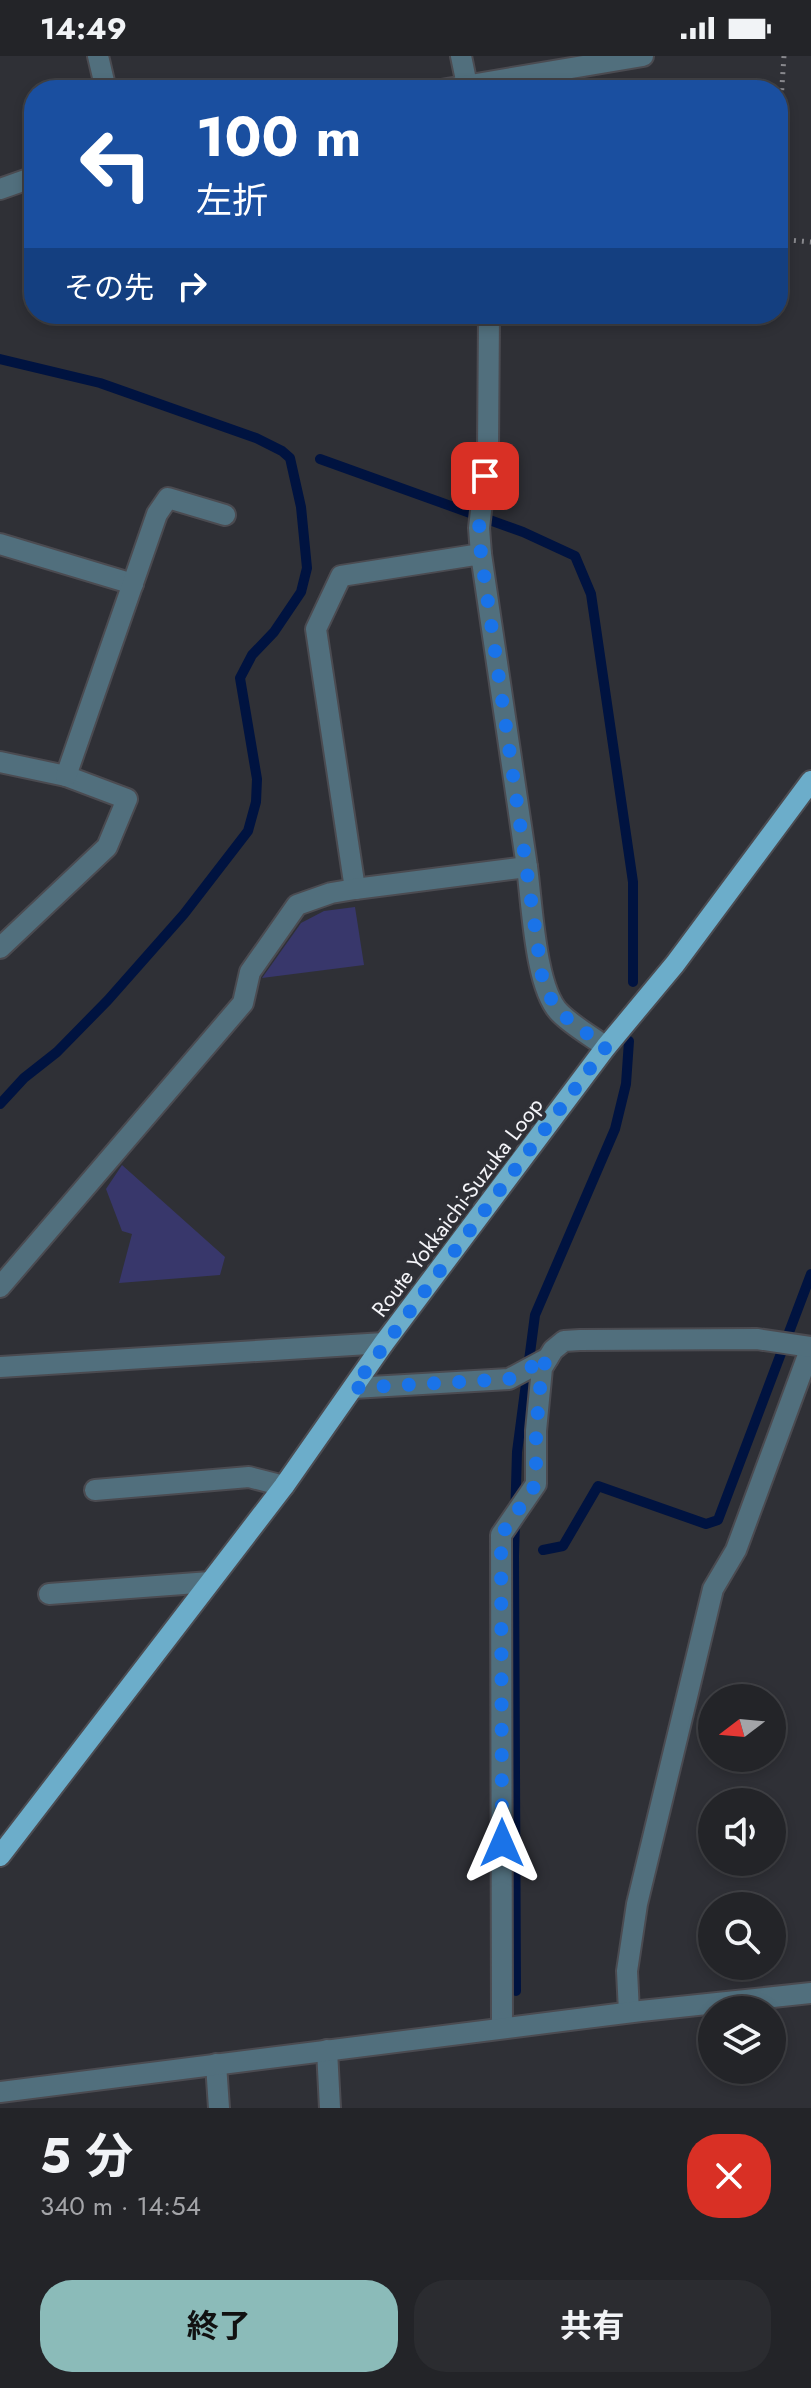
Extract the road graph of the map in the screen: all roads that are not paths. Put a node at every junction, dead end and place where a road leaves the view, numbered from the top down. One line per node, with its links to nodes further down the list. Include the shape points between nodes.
1 (98, 56): 4 (street)
2 (461, 56): 5 (street)
3 (643, 56): 6 (street)
4 (104, 80)
5 (466, 80)
6 (511, 80)
7 (24, 181): 8 (street)
8 (0, 189)
9 (489, 324): 12 (street)
10 (225, 515): 13 (street, via 168,498 157,514)
11 (0, 544): 13 (street)
12 (481, 554): 17 (street); 18 (street, via 341,576 316,629)
13 (133, 584): 15 (street)
14 (0, 762): 15 (street)
15 (66, 776): 19 (street, via 127,799 107,847)
16 (811, 781): 20 (main road, Route Yokkaichi-Suzuka Loop)
17 (527, 867): 18 (street); 20 (street, via 548,998)
18 (355, 889): 21 (street, via 297,905 250,972 243,1003)
19 (0, 948)
20 (606, 1047): 22 (main road, Route Yokkaichi-Suzuka Loop)
21 (0, 1287)
22 (384, 1343): 25 (street); 26 (main road, Route Yokkaichi-Suzuka Loop)
23 (808, 1346): 24 (street, via 768,1340 580,1340 564,1341); 33 (street, via 736,1550 713,1589 637,1904 627,1971)
24 (547, 1359): 26 (street, via 509,1379); 34 (street, via 536,1431 536,1484 501,1535)
25 (0, 1367)
26 (353, 1388): 27 (main road, Route Yokkaichi-Suzuka Loop)
27 (284, 1486): 28 (street, via 249,1477); 29 (main road, Route Yokkaichi-Suzuka Loop)
28 (95, 1490)
29 (210, 1582): 30 (street); 31 (main road, Route Yokkaichi-Suzuka Loop)
30 (49, 1594)
31 (0, 1856)
32 (811, 1993): 33 (street)
33 (629, 2012): 34 (street)
34 (502, 2028): 35 (street)
35 (327, 2050): 36 (street); 39 (street)
36 (216, 2064): 37 (street); 38 (street)
37 (0, 2092)
38 (219, 2108)
39 (330, 2108)

